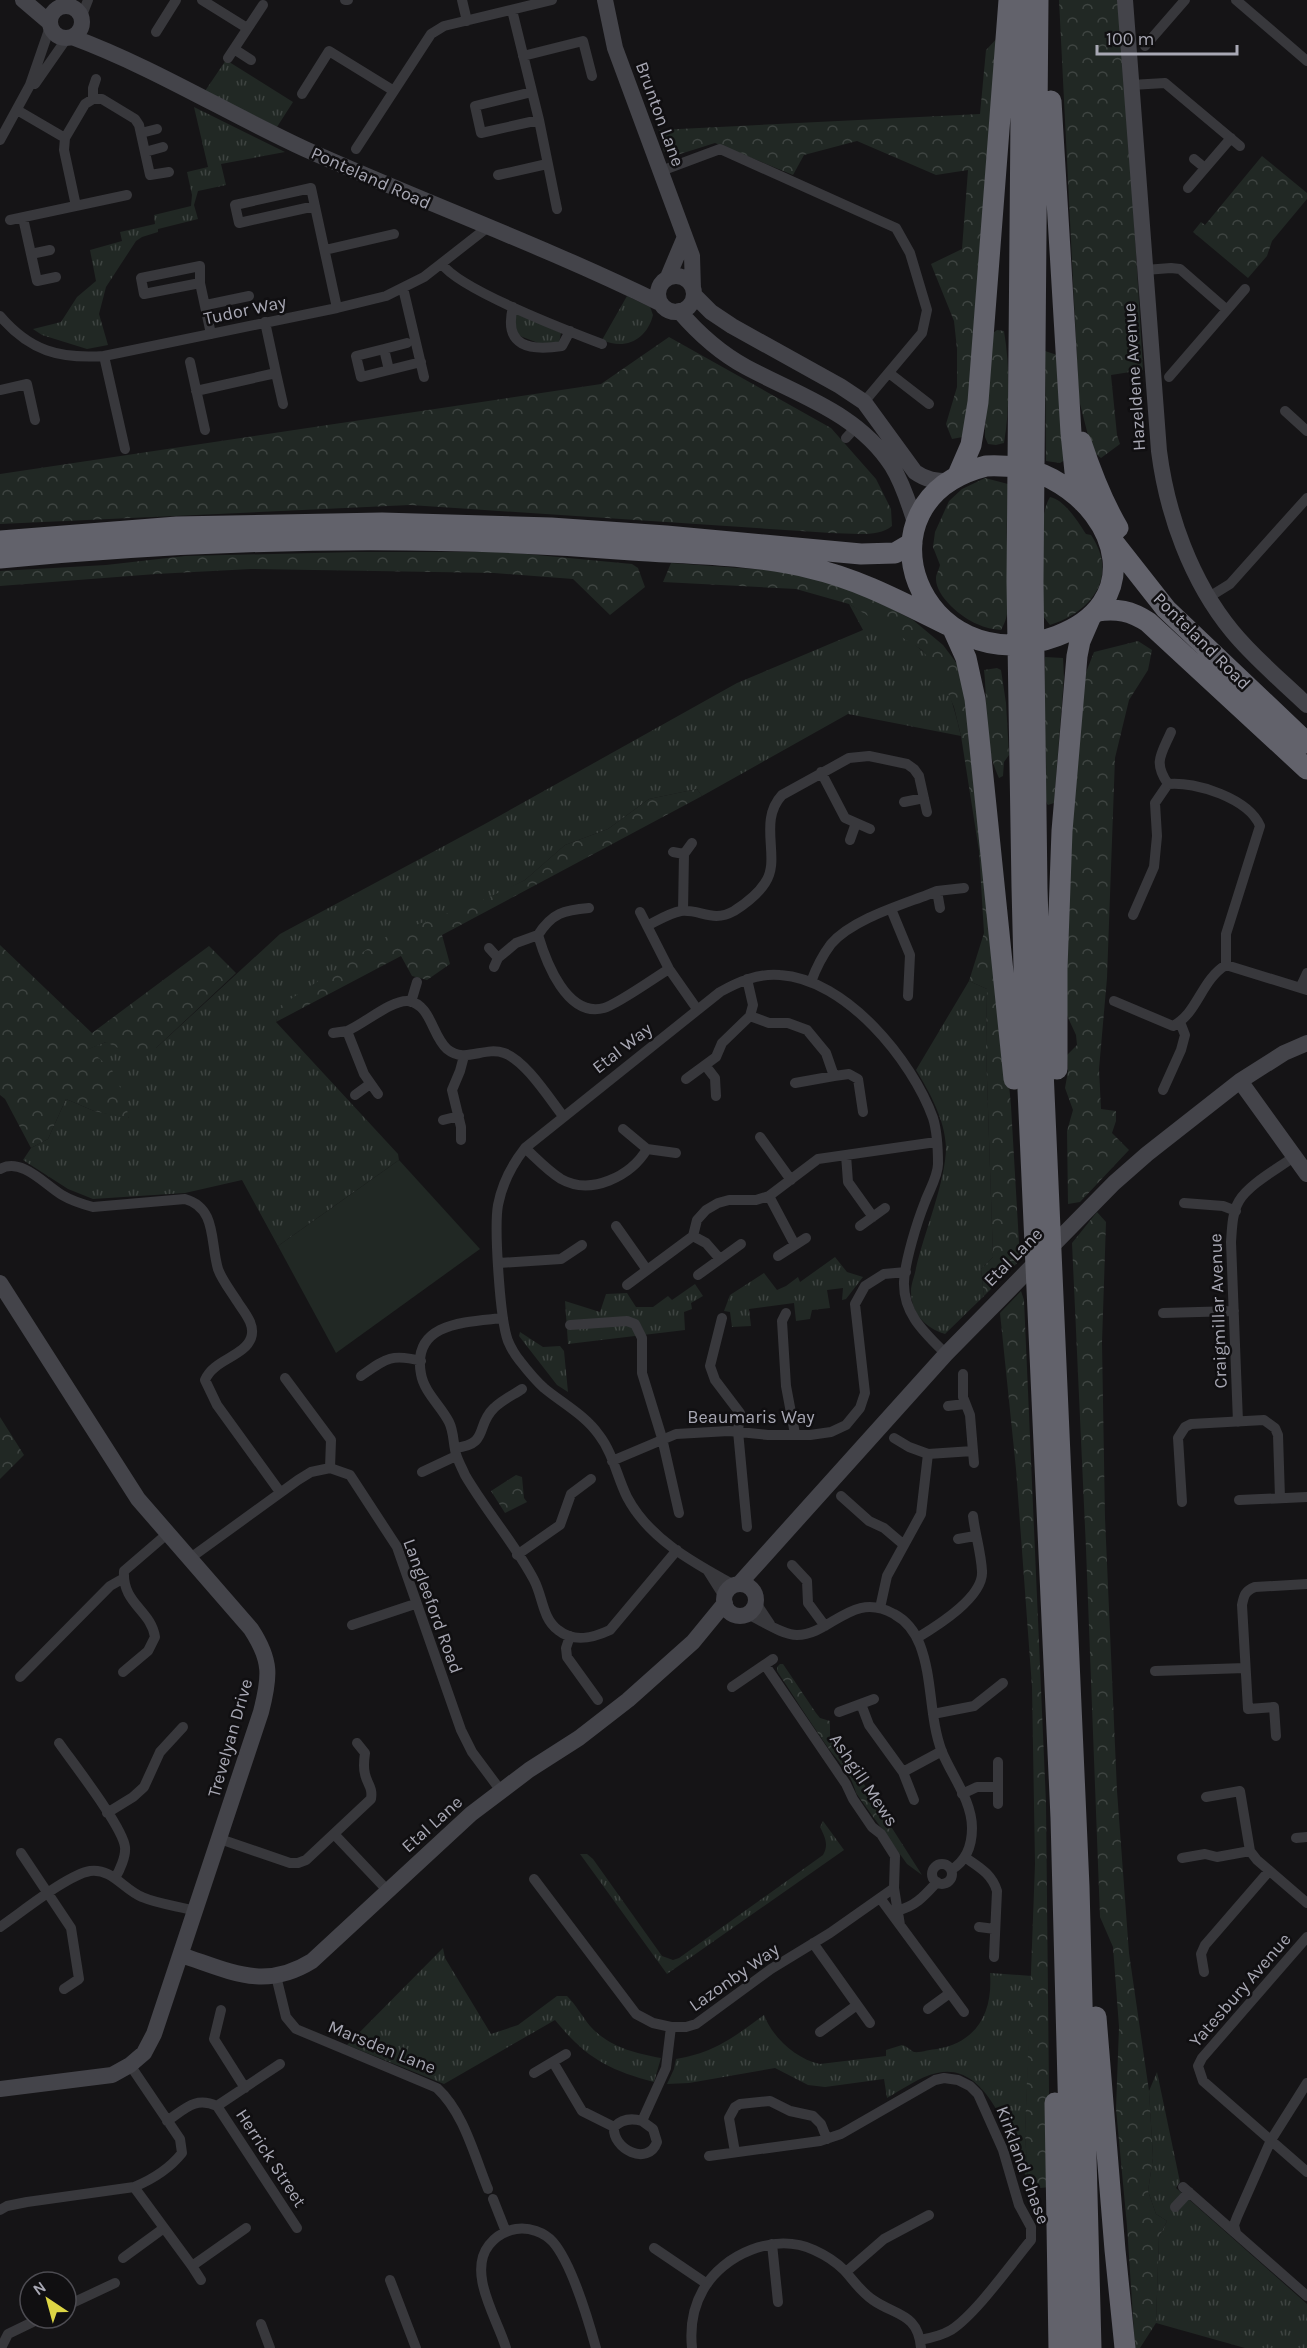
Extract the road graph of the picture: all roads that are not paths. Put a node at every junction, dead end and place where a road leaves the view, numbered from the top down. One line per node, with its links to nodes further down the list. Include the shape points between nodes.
1 (23, 0): 21 (street, Ponteland Road)
2 (40, 0): 16 (street, Ponteland Road)
3 (88, 0): 19 (street)
4 (176, 0): 23 (street)
5 (202, 0): 22 (street)
6 (462, 0): 20 (street)
7 (552, 0): 18 (street)
8 (604, 0): 51 (street, Brunton Lane, via 615,48)
9 (1009, 0): 109 (highway, via 978,402 971,445)
10 (1022, 0): 191 (highway, via 1017,582 1022,887)
11 (1038, 0): 191 (highway, via 1033,582)
12 (1047, 0): 100 (highway)
13 (1125, 0): 32 (street, Hazeldene Avenue)
14 (1185, 0): 25 (street)
15 (1236, 0): 28 (street)
16 (63, 5): 19 (street, Ponteland Road, via 74,8); 21 (street, via 52,13)
17 (263, 5): 22 (street)
18 (512, 10): 20 (street); 26 (street)
19 (82, 21): 24 (street, via 80,31); 29 (street, Ponteland Road)
20 (467, 21): 33 (street, via 444,26 431,34)
21 (50, 25): 24 (street, Ponteland Road, via 57,36); 37 (street)
22 (247, 28): 27 (street, via 231,54)
23 (156, 32)
24 (69, 38): 29 (street, Ponteland Road); 37 (street)
25 (1145, 46)
26 (523, 56): 30 (street, via 583,41); 34 (street)
27 (251, 60)
28 (1307, 61)
29 (142, 66): 61 (street, Ponteland Road, via 303,148)
30 (592, 76)
31 (96, 78): 36 (street)
32 (1131, 85): 42 (street, via 1165,83); 68 (street, Hazeldene Avenue)
33 (394, 91): 35 (street, via 329,51); 46 (street)
34 (532, 92): 38 (street); 38 (street, via 475,106 481,133)
35 (302, 94)
36 (93, 99): 40 (street, via 102,99 135,119); 41 (street, via 85,104)
37 (20, 105): 41 (street); 43 (street)
38 (539, 120): 49 (street)
39 (157, 129): 40 (street)
40 (141, 133): 47 (street)
41 (65, 138): 56 (street)
42 (1231, 138): 44 (street); 50 (street)
43 (0, 140)
44 (1240, 146)
45 (163, 147): 47 (street)
46 (356, 149)
47 (145, 152): 52 (street, via 150,176)
48 (1194, 159): 50 (street)
49 (547, 164): 53 (street); 58 (street)
50 (1205, 168): 54 (street)
51 (661, 171): 63 (street, Brunton Lane); 95 (street, via 720,149 896,228 910,254 927,310 922,333)
52 (169, 172)
53 (498, 175)
54 (1188, 188)
55 (127, 195): 56 (street)
56 (76, 206): 59 (street)
57 (315, 206): 57 (street, via 239,223 235,205 311,188); 65 (street)
58 (556, 209)
59 (23, 218): 60 (street); 66 (street)
60 (10, 220)
61 (488, 227): 67 (street, Tudor Way); 70 (street, Ponteland Road)
62 (394, 234): 65 (street)
63 (684, 239): 71 (street); 75 (street, Brunton Lane, via 692,256)
64 (50, 250): 66 (street)
65 (325, 250): 80 (street)
66 (31, 254): 69 (street, via 37,281)
67 (442, 264): 73 (street, Tudor Way); 79 (street, via 452,275)
68 (1146, 270): 81 (street, via 1180,269); 117 (street, Hazeldene Avenue, via 1159,451 1166,494 1177,529)
69 (56, 277)
70 (606, 277): 71 (street, Ponteland Road, via 637,283); 77 (street, Ponteland Road)
71 (666, 278): 75 (street, via 681,276 689,281); 77 (street, via 659,286)
72 (200, 283): 72 (street, via 144,294 141,278 200,266); 78 (street)
73 (403, 288): 80 (street, Tudor Way); 92 (street)
74 (1245, 288): 81 (street)
75 (693, 292): 82 (street, via 691,303); 101 (street, via 711,312 732,326)
76 (249, 296): 78 (street)
77 (660, 303): 82 (street)
78 (206, 305): 86 (street)
79 (513, 307): 85 (street); 85 (street, via 511,333 520,342 540,349 562,346)
80 (337, 308): 84 (street, Tudor Way)
81 (1227, 310): 97 (street)
82 (679, 311): 113 (street, via 693,328 744,366 814,400 851,432 873,443 892,466)
83 (0, 316): 90 (street, Tudor Way, via 20,336 55,354 78,358)
84 (265, 322): 86 (street, Tudor Way); 94 (street)
85 (570, 331): 88 (street)
86 (212, 334): 90 (street, Tudor Way)
87 (407, 344): 89 (street)
88 (602, 344)
89 (384, 349): 93 (street); 93 (street, via 356,356 361,377)
90 (104, 356): 108 (street)
91 (190, 362): 99 (street)
92 (421, 362): 93 (street); 96 (street)
93 (389, 370)
94 (276, 373): 99 (street); 102 (street)
95 (889, 373): 101 (street); 103 (street)
96 (424, 377)
97 (1169, 378)
98 (0, 390): 104 (street, via 27,384)
99 (196, 390): 106 (street)
100 (1070, 400): 111 (highway, via 1075,472); 116 (highway, via 1099,491)
101 (864, 402): 109 (street, via 915,472 936,481)
102 (283, 404)
103 (929, 404)
104 (35, 420)
105 (1284, 426): 107 (street, via 1288,414)
106 (205, 430)
107 (1307, 431)
108 (125, 449)
109 (954, 478): 111 (highway, via 986,466 1027,470 1064,486); 113 (highway, via 929,501)
110 (1307, 498): 117 (street, via 1230,584)
111 (1082, 501): 112 (highway)
112 (1105, 532): 116 (highway, Ponteland Road); 118 (highway, via 1111,544 1114,572 1111,586)
113 (914, 534): 114 (highway, via 895,553 861,554 551,528 382,523 177,527); 119 (highway, via 912,562 916,580 928,605)
114 (0, 542)
115 (0, 558): 119 (highway, via 143,546 336,540 586,546 779,561 811,568 874,589)
116 (1156, 596): 124 (highway, Ponteland Road, via 1213,656)
117 (1209, 597): 122 (street, Hazeldene Avenue, via 1231,630)
118 (1094, 615): 119 (highway, via 1069,631 1019,644 981,640); 120 (highway, Ponteland Road, via 1121,610 1135,614); 121 (highway, via 1080,641)
119 (950, 627): 191 (highway, via 966,658 975,699 1021,1144)
120 (1167, 639): 121 (highway, via 1128,623 1103,625 1092,636); 125 (highway, Ponteland Road)
121 (1074, 685): 191 (highway, via 1062,831 1057,1119)
122 (1307, 705)
123 (1171, 732): 127 (street, via 1159,761 1160,772)
124 (1307, 743)
125 (1307, 769)
126 (821, 772): 128 (street, via 859,756 907,764 919,776); 131 (street, via 845,818); 140 (street, via 774,804 770,816 770,868 766,882 748,901 719,916)
127 (1168, 784): 142 (street, via 1155,803 1154,867); 146 (street, via 1199,786 1229,799 1248,808 1260,826 1226,934)
128 (924, 798): 129 (street); 130 (street)
129 (904, 802)
130 (927, 812)
131 (856, 823): 132 (street); 133 (street)
132 (870, 828)
133 (850, 840)
134 (692, 843): 140 (street, via 678,853)
135 (964, 888): 136 (street)
136 (937, 891): 138 (street); 139 (street)
137 (589, 908): 144 (street, via 569,909 553,917)
138 (940, 908)
139 (891, 909): 150 (street, via 848,930 832,943); 153 (street, via 910,955)
140 (683, 911): 143 (street)
141 (640, 912): 143 (street)
142 (1133, 915)
143 (647, 926): 147 (street)
144 (538, 935): 145 (street, via 516,943 496,963); 147 (street, via 553,978 579,1005 592,1010 606,1008)
145 (489, 948)
146 (1226, 965): 152 (street); 158 (street, via 1214,972)
147 (669, 969): 156 (street)
148 (1307, 973): 152 (street)
149 (747, 979): 150 (street, Etal Way, via 778,974); 156 (street, Etal Way, via 720,992); 157 (street, via 753,1005)
150 (811, 981): 180 (street, Etal Way, via 879,1031 920,1086 934,1121)
151 (417, 982): 155 (street)
152 (1304, 988)
153 (908, 996)
154 (1114, 1001): 158 (street, via 1173,1026)
155 (411, 1002): 159 (street, via 396,1003); 162 (street, via 423,1010 447,1049)
156 (698, 1009): 175 (street, Etal Way)
157 (750, 1016): 163 (street); 164 (street, via 807,1030 826,1053)
158 (1180, 1022): 169 (street, via 1185,1035 1183,1043)
159 (347, 1031): 160 (street); 168 (street)
160 (333, 1033)
161 (1307, 1043): 166 (street, Etal Lane)
162 (464, 1056): 174 (street, via 452,1090); 175 (street, via 494,1051 516,1059)
163 (705, 1065): 165 (street); 172 (street, via 715,1078)
164 (834, 1076): 167 (street); 173 (street, via 849,1074 858,1079)
165 (686, 1079)
166 (1240, 1081): 185 (street); 216 (street, Etal Lane, via 1147,1154 1093,1204)
167 (795, 1083)
168 (370, 1084): 170 (street); 171 (street)
169 (1163, 1090)
170 (378, 1094)
171 (355, 1095)
172 (716, 1096)
173 (863, 1112)
174 (459, 1116): 176 (street); 179 (street)
175 (563, 1116): 181 (street, Etal Way)
176 (443, 1120)
177 (623, 1129): 182 (street)
178 (760, 1137): 188 (street)
179 (461, 1140)
180 (936, 1142): 184 (street); 206 (street, Etal Way, via 939,1167)
181 (525, 1148): 182 (street, via 562,1179 578,1184 600,1184 620,1176 640,1161); 204 (street, Etal Way, via 510,1169 497,1208)
182 (647, 1149): 183 (street)
183 (676, 1153)
184 (846, 1155): 188 (street, via 818,1159); 194 (street, via 848,1182)
185 (1295, 1156): 187 (street); 193 (street, Craigmillar Avenue, via 1248,1190)
186 (0, 1168): 237 (street, via 25,1169 63,1196 93,1207 185,1199 204,1209 221,1276 252,1326 249,1343 212,1368 205,1380 217,1405)
187 (1307, 1174)
188 (791, 1179): 189 (street)
189 (769, 1196): 197 (street, via 718,1203 698,1220); 201 (street)
190 (1184, 1203): 193 (street)
191 (1041, 1207): 300 (highway, via 1054,1642)
192 (885, 1208): 194 (street)
193 (1236, 1211): 210 (street, Craigmillar Avenue, via 1231,1242)
194 (873, 1217): 196 (street)
195 (616, 1226): 205 (street)
196 (860, 1226)
197 (693, 1236): 203 (street, via 706,1243); 205 (street)
198 (806, 1238): 201 (street)
199 (741, 1244): 203 (street)
200 (582, 1245): 204 (street, via 561,1259)
201 (795, 1245): 202 (street)
202 (778, 1256)
203 (720, 1259): 207 (street)
204 (499, 1263): 213 (street, Etal Way)
205 (647, 1270): 209 (street)
206 (906, 1272): 216 (street, Etal Way, via 904,1282 911,1316); 226 (street, Beaumaris Way, via 884,1274 866,1286 855,1304 865,1393 860,1408 846,1425 831,1432)
207 (698, 1275)
208 (0, 1283): 246 (street, Trevelyan Drive, via 138,1499)
209 (627, 1285)
210 (1234, 1311): 212 (street); 224 (street, Craigmillar Avenue)
211 (786, 1313): 226 (street, via 782,1321 786,1386)
212 (1163, 1313)
213 (503, 1318): 217 (street, via 439,1329 428,1339); 232 (street, Etal Way, via 518,1359 543,1387 600,1435)
214 (722, 1318): 225 (street, via 710,1366 740,1413)
215 (570, 1325): 227 (street, via 627,1321 635,1324 642,1338 642,1373)
216 (946, 1354): 256 (street, Etal Lane, via 782,1537)
217 (421, 1361): 219 (street, via 393,1356); 230 (street, via 421,1375 448,1420)
218 (963, 1374): 222 (street)
219 (361, 1376)
220 (285, 1378): 234 (street, via 331,1440)
221 (522, 1389): 230 (street, via 490,1412 476,1442)
222 (965, 1404): 223 (street); 229 (street)
223 (948, 1406)
224 (1238, 1422): 240 (street, via 1264,1420 1275,1428); 242 (street, via 1191,1424 1180,1432)
225 (738, 1431): 226 (street, Beaumaris Way); 227 (street, Beaumaris Way, via 701,1431); 245 (street)
226 (795, 1434)
227 (662, 1438): 232 (street, Beaumaris Way); 243 (street)
228 (894, 1438): 231 (street)
229 (974, 1450): 231 (street); 233 (street)
230 (456, 1452): 235 (street); 251 (street, via 473,1489)
231 (928, 1454): 249 (street, via 921,1514)
232 (612, 1461): 250 (street, Etal Way, via 638,1516)
233 (975, 1463)
234 (330, 1468): 237 (street, via 311,1472); 257 (street, Langleeford Road, via 350,1475 397,1547)
235 (422, 1473)
236 (591, 1479): 251 (street, via 571,1494 560,1525)
237 (280, 1492): 252 (street)
238 (842, 1496): 249 (street)
239 (1307, 1497): 240 (street)
240 (1280, 1498): 241 (street)
241 (1239, 1500)
242 (1182, 1502)
243 (679, 1513)
244 (973, 1516): 247 (street)
245 (747, 1527)
246 (168, 1534): 252 (street, Trevelyan Drive); 254 (street, via 124,1571)
247 (975, 1536): 248 (street); 262 (street, via 981,1582 968,1599)
248 (958, 1539)
249 (904, 1545): 258 (street, via 887,1576)
250 (677, 1550): 256 (street, Etal Way); 261 (street, via 610,1630 596,1637)
251 (517, 1555): 261 (street, via 535,1582 542,1607 557,1630)
252 (189, 1559): 289 (street, Trevelyan Drive, via 251,1629 268,1663 269,1681 261,1712)
253 (792, 1565): 260 (street, via 807,1581 808,1603)
254 (124, 1578): 265 (street, via 129,1597 152,1625 155,1637 148,1651); 266 (street, via 110,1586)
255 (1307, 1584): 263 (street, via 1255,1587 1244,1595)
256 (739, 1599): 260 (street, Etal Way, via 791,1635 808,1634); 282 (street, Etal Lane, via 606,1718)
257 (415, 1604): 259 (street); 282 (street, Langleeford Road, via 461,1730)
258 (880, 1608): 260 (street, via 849,1612); 262 (street, via 904,1620)
259 (352, 1625)
260 (825, 1626)
261 (570, 1636): 270 (street, via 567,1657)
262 (917, 1638): 273 (street)
263 (1245, 1668): 264 (street); 275 (street, via 1248,1709 1274,1707)
264 (1155, 1671)
265 (123, 1672)
266 (20, 1677)
267 (1003, 1683): 273 (street, via 974,1706)
268 (732, 1687): 299 (street, Ashgill Mews, via 769,1662 853,1799 895,1856)
269 (874, 1699): 271 (street)
270 (598, 1700)
271 (861, 1704): 272 (street); 280 (street, via 869,1725)
272 (839, 1712)
273 (933, 1714): 278 (street)
274 (183, 1727): 287 (street, via 160,1752 144,1787)
275 (1276, 1736)
276 (59, 1743): 287 (street)
277 (357, 1743): 288 (street, via 365,1753 363,1766 372,1789 371,1798)
278 (942, 1751): 280 (street); 283 (street)
279 (998, 1762): 281 (street)
280 (903, 1772): 285 (street)
281 (998, 1787): 283 (street, via 978,1787); 286 (street)
282 (501, 1791): 301 (street, Etal Lane)
283 (962, 1794): 292 (street, via 972,1826)
284 (1206, 1797): 290 (street, via 1240,1791)
285 (914, 1800)
286 (998, 1804)
287 (107, 1813): 296 (street, via 120,1831 125,1848)
288 (334, 1834): 289 (street, via 306,1860 290,1863); 301 (street)
289 (220, 1839): 306 (street, Trevelyan Drive)
290 (1250, 1851): 293 (street); 295 (street)
291 (21, 1853): 302 (street)
292 (966, 1857): 294 (street); 310 (street, via 988,1874 995,1885)
293 (1182, 1858)
294 (951, 1870): 298 (street, via 949,1880); 298 (street, via 942,1864 936,1866 932,1876)
295 (1269, 1870): 304 (street); 315 (street, via 1205,1945 1201,1954)
296 (115, 1878): 302 (street, via 91,1871); 306 (street, via 141,1897)
297 (534, 1879): 324 (street, Lazonby Way, via 636,2014 653,2024)
298 (937, 1882): 305 (street, via 921,1899)
299 (894, 1888): 303 (street, Lazonby Way); 305 (street, Ashgill Mews)
300 (1071, 1890): 375 (highway, via 1057,1966); 376 (highway); 377 (highway); 378 (highway, via 1091,1963)
301 (388, 1891): 316 (street, Etal Lane, via 312,1961)
302 (49, 1893): 308 (street); 317 (street, via 71,1928 79,1979)
303 (880, 1898): 307 (street, Ashgill Mews); 312 (street, Lazonby Way)
304 (1307, 1903)
305 (898, 1910): 307 (street, Ashgill Mews)
306 (196, 1911): 313 (street, Trevelyan Drive)
307 (900, 1925): 318 (street, Ashgill Mews)
308 (0, 1927)
309 (980, 1927): 310 (street)
310 (995, 1929): 314 (street)
311 (1307, 1937): 339 (street, Yatesbury Avenue, via 1198,2066 1203,2081)
312 (813, 1943): 319 (street); 324 (street, Lazonby Way, via 708,2017 686,2027)
313 (181, 1955): 316 (street, Etal Lane, via 245,1975); 329 (street, Trevelyan Drive, via 154,2034 144,2053)
314 (994, 1957)
315 (1204, 1972)
316 (276, 1976): 344 (street, Marsden Lane, via 281,2005 296,2029 444,2094 455,2109)
317 (64, 1989)
318 (950, 1993): 320 (street); 322 (street, Ashgill Mews)
319 (857, 2006): 323 (street); 325 (street)
320 (928, 2009)
321 (221, 2010): 332 (street, Herrick Street, via 214,2039)
322 (964, 2012)
323 (870, 2023)
324 (671, 2027): 336 (street, via 666,2068)
325 (820, 2032)
326 (566, 2054): 327 (street)
327 (553, 2062): 330 (street); 337 (street, via 582,2111)
328 (280, 2064): 332 (street, Herrick Street)
329 (130, 2065): 333 (street, Trevelyan Drive, via 112,2075); 335 (street)
330 (534, 2073)
331 (1307, 2082): 339 (street)
332 (245, 2088): 334 (street, Herrick Street)
333 (0, 2090)
334 (217, 2106): 335 (street, Herrick Street, via 195,2102); 350 (street, Herrick Street)
335 (167, 2121): 343 (street, via 180,2139 182,2153 175,2162)
336 (642, 2121): 337 (street, via 624,2120); 337 (street, via 653,2129 657,2142 652,2150 642,2154 624,2148 616,2138)
337 (615, 2127)
338 (827, 2139): 340 (street, Kirkland Chase); 340 (street, via 813,2116 770,2101 740,2104 729,2118); 368 (street, Kirkland Chase, via 854,2128 929,2082 944,2078 964,2082 978,2094 1003,2150 1019,2205 1031,2227 1031,2240 967,2317 952,2330)
339 (1271, 2140): 342 (street); 353 (street, via 1237,2217)
340 (735, 2152): 341 (street, Kirkland Chase)
341 (709, 2156)
342 (1307, 2172)
343 (134, 2187): 347 (street, via 27,2202); 349 (street)
344 (488, 2188)
345 (493, 2199): 352 (street)
346 (1176, 2207): 353 (street, via 1186,2190)
347 (0, 2210)
348 (929, 2215): 358 (street, via 884,2239)
349 (164, 2228): 356 (street); 357 (street)
350 (297, 2228)
351 (246, 2229): 357 (street)
352 (506, 2232): 372 (street, via 486,2249 480,2270); 373 (street, via 533,2230 553,2242 582,2302)
353 (1236, 2233): 363 (street)
354 (772, 2244): 358 (street, via 800,2245); 362 (street, via 726,2264); 365 (street)
355 (654, 2248): 362 (street)
356 (123, 2258)
357 (192, 2266): 359 (street)
358 (846, 2272): 368 (street, via 869,2298 909,2319)
359 (201, 2280)
360 (390, 2280): 371 (street)
361 (115, 2283): 364 (street)
362 (707, 2283): 374 (street, via 693,2316)
363 (1307, 2296)
364 (78, 2300)
365 (778, 2302)
366 (261, 2324): 370 (street)
367 (18, 2329): 369 (street, via 8,2334)
368 (921, 2344)
369 (1, 2348)
370 (270, 2348)
371 (416, 2348)
372 (506, 2348)
373 (596, 2348)
374 (692, 2348)
375 (1059, 2348)
376 (1075, 2348)
377 (1091, 2348)
378 (1125, 2348)

